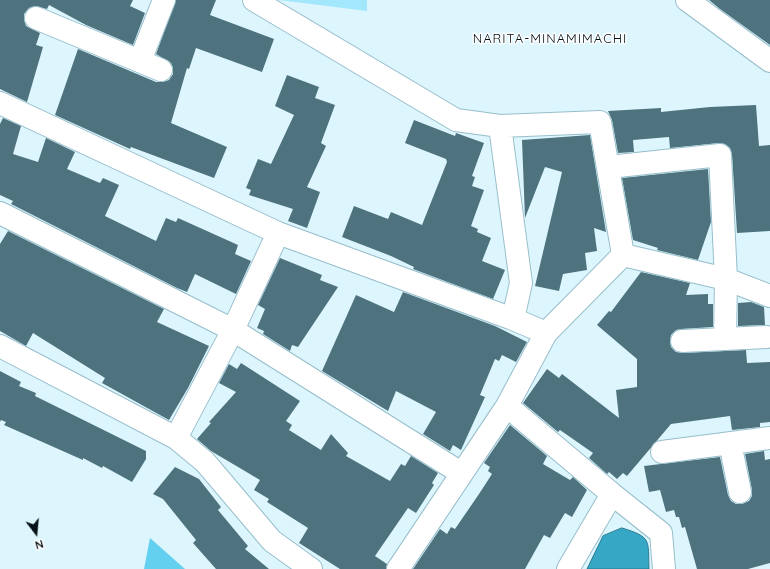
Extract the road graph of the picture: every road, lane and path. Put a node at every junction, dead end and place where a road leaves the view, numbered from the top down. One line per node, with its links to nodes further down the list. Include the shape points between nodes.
1 (164, 0): 6 (street)
2 (254, 0): 9 (street, via 456,120)
3 (687, 0): 5 (street)
4 (36, 18): 6 (street)
5 (770, 60)
6 (140, 61): 7 (street)
7 (161, 70)
8 (0, 103): 12 (street)
9 (500, 126): 10 (street, via 600,122); 16 (street, via 521,283)
10 (609, 167): 13 (street); 14 (street, via 720,156)
11 (0, 213): 17 (street)
12 (278, 233): 16 (street); 17 (street)
13 (624, 255): 14 (street); 18 (street)
14 (726, 279): 15 (street); 20 (street)
15 (770, 296)
16 (513, 319): 18 (street)
17 (233, 330): 24 (street); 28 (street)
18 (546, 334): 23 (street)
19 (767, 337): 20 (street)
20 (725, 339): 21 (street)
21 (682, 341)
22 (0, 346): 24 (street)
23 (507, 406): 28 (street); 30 (street)
24 (176, 438): 31 (street, via 205,462 272,541)
25 (770, 438): 26 (street)
26 (730, 443): 27 (street); 29 (street)
27 (662, 452)
28 (461, 473): 32 (street)
29 (740, 492)
30 (612, 494): 33 (street); 34 (street, via 661,533)
31 (311, 569)
32 (398, 569)
33 (568, 569)
34 (664, 569)

